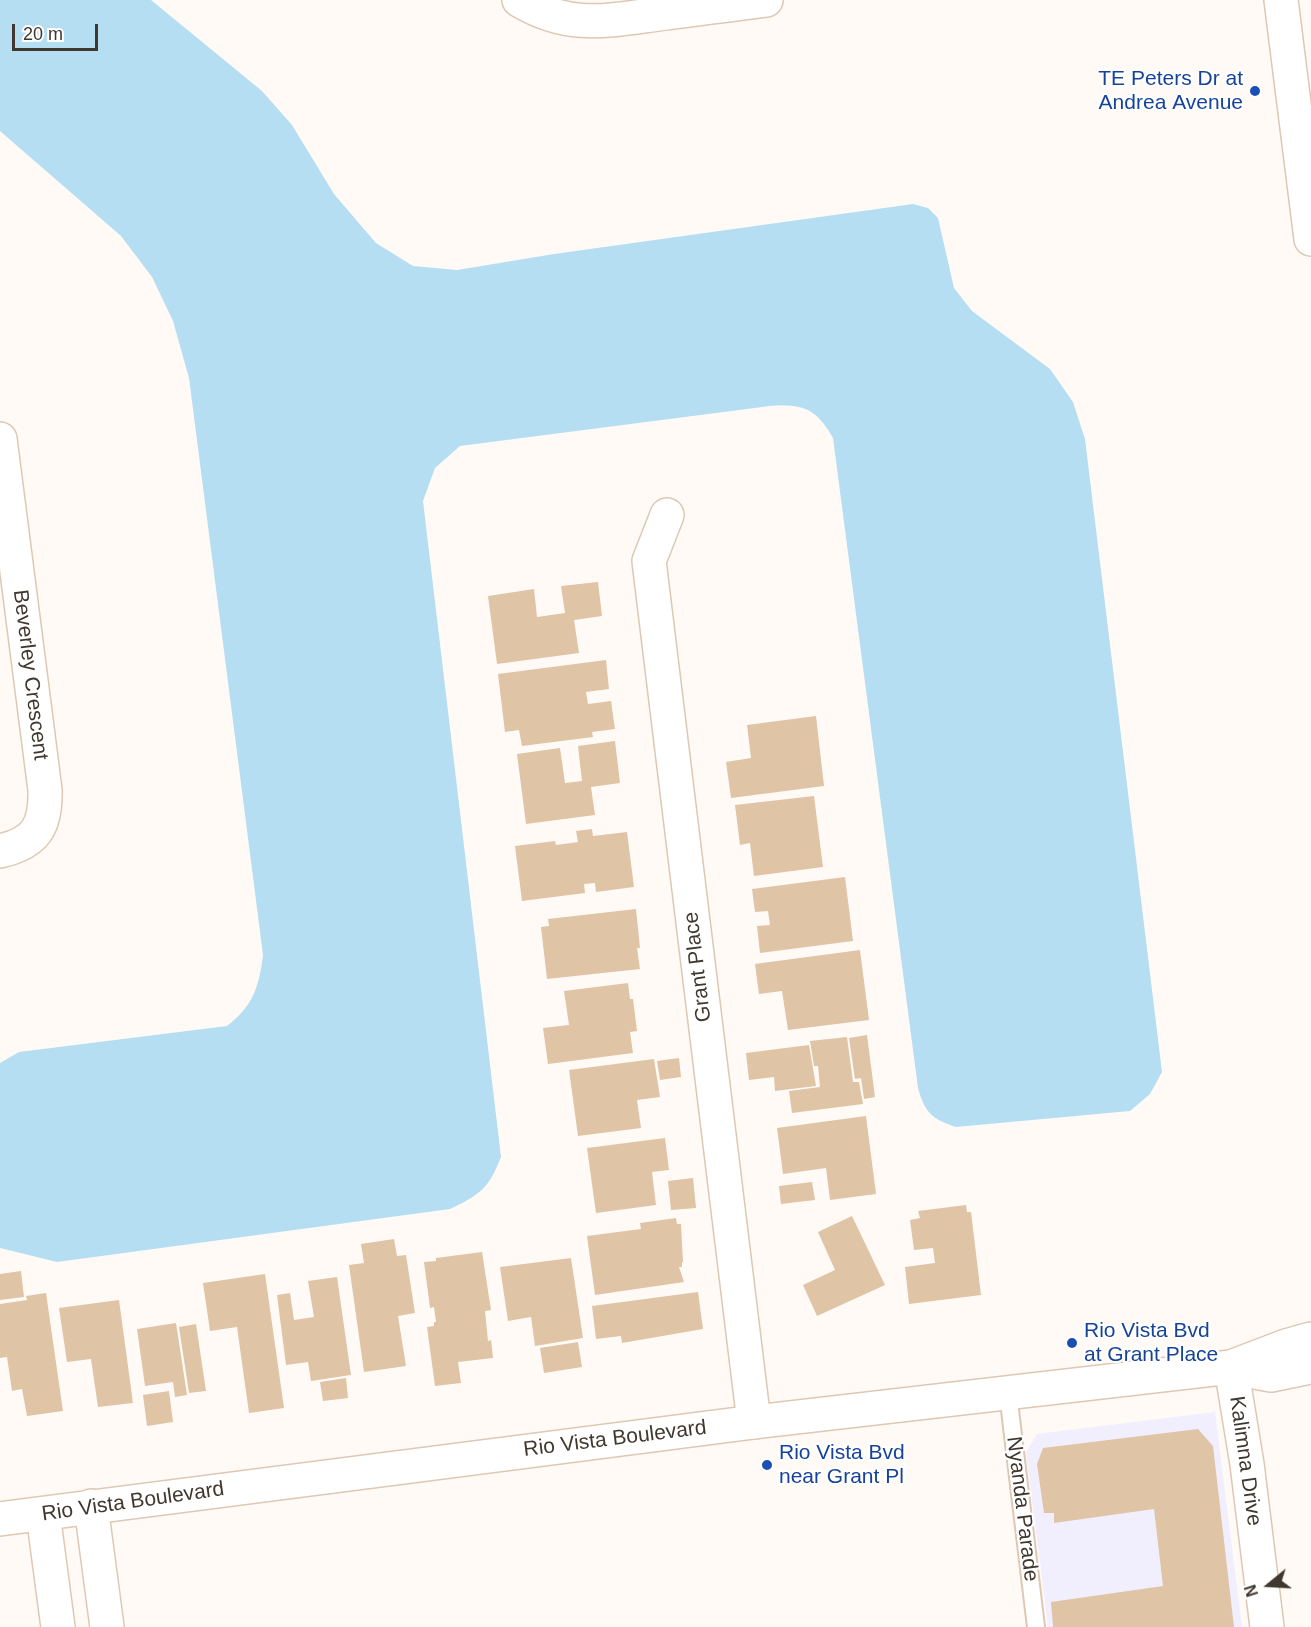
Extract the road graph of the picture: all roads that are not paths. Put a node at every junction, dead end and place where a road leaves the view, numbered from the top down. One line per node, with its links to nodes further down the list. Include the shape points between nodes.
1 (519, 0): 2 (street, via 559,18 591,22)
2 (766, 0)
3 (1281, 0): 4 (street)
4 (1311, 238)
5 (0, 439): 7 (street, Beverley Crescent, via 45,790 45,810 39,828 16,847)
6 (667, 515): 12 (street, Grant Place, via 649,561)
7 (0, 851)
8 (1311, 1339): 9 (street, Rio Vista Boulevard)
9 (1231, 1367): 10 (street, Rio Vista Boulevard, via 1271,1375); 11 (street, Rio Vista Boulevard); 19 (street, Kalimna Drive)
10 (1311, 1367)
11 (1006, 1391): 12 (street, Rio Vista Boulevard); 18 (lane, Nyanda Parade)
12 (754, 1422): 13 (street, Rio Vista Boulevard)
13 (91, 1506): 14 (street, Rio Vista Boulevard); 17 (street)
14 (43, 1514): 15 (street, Rio Vista Boulevard); 16 (street)
15 (0, 1519)
16 (58, 1627)
17 (107, 1627)
18 (1036, 1627)
19 (1267, 1627)

